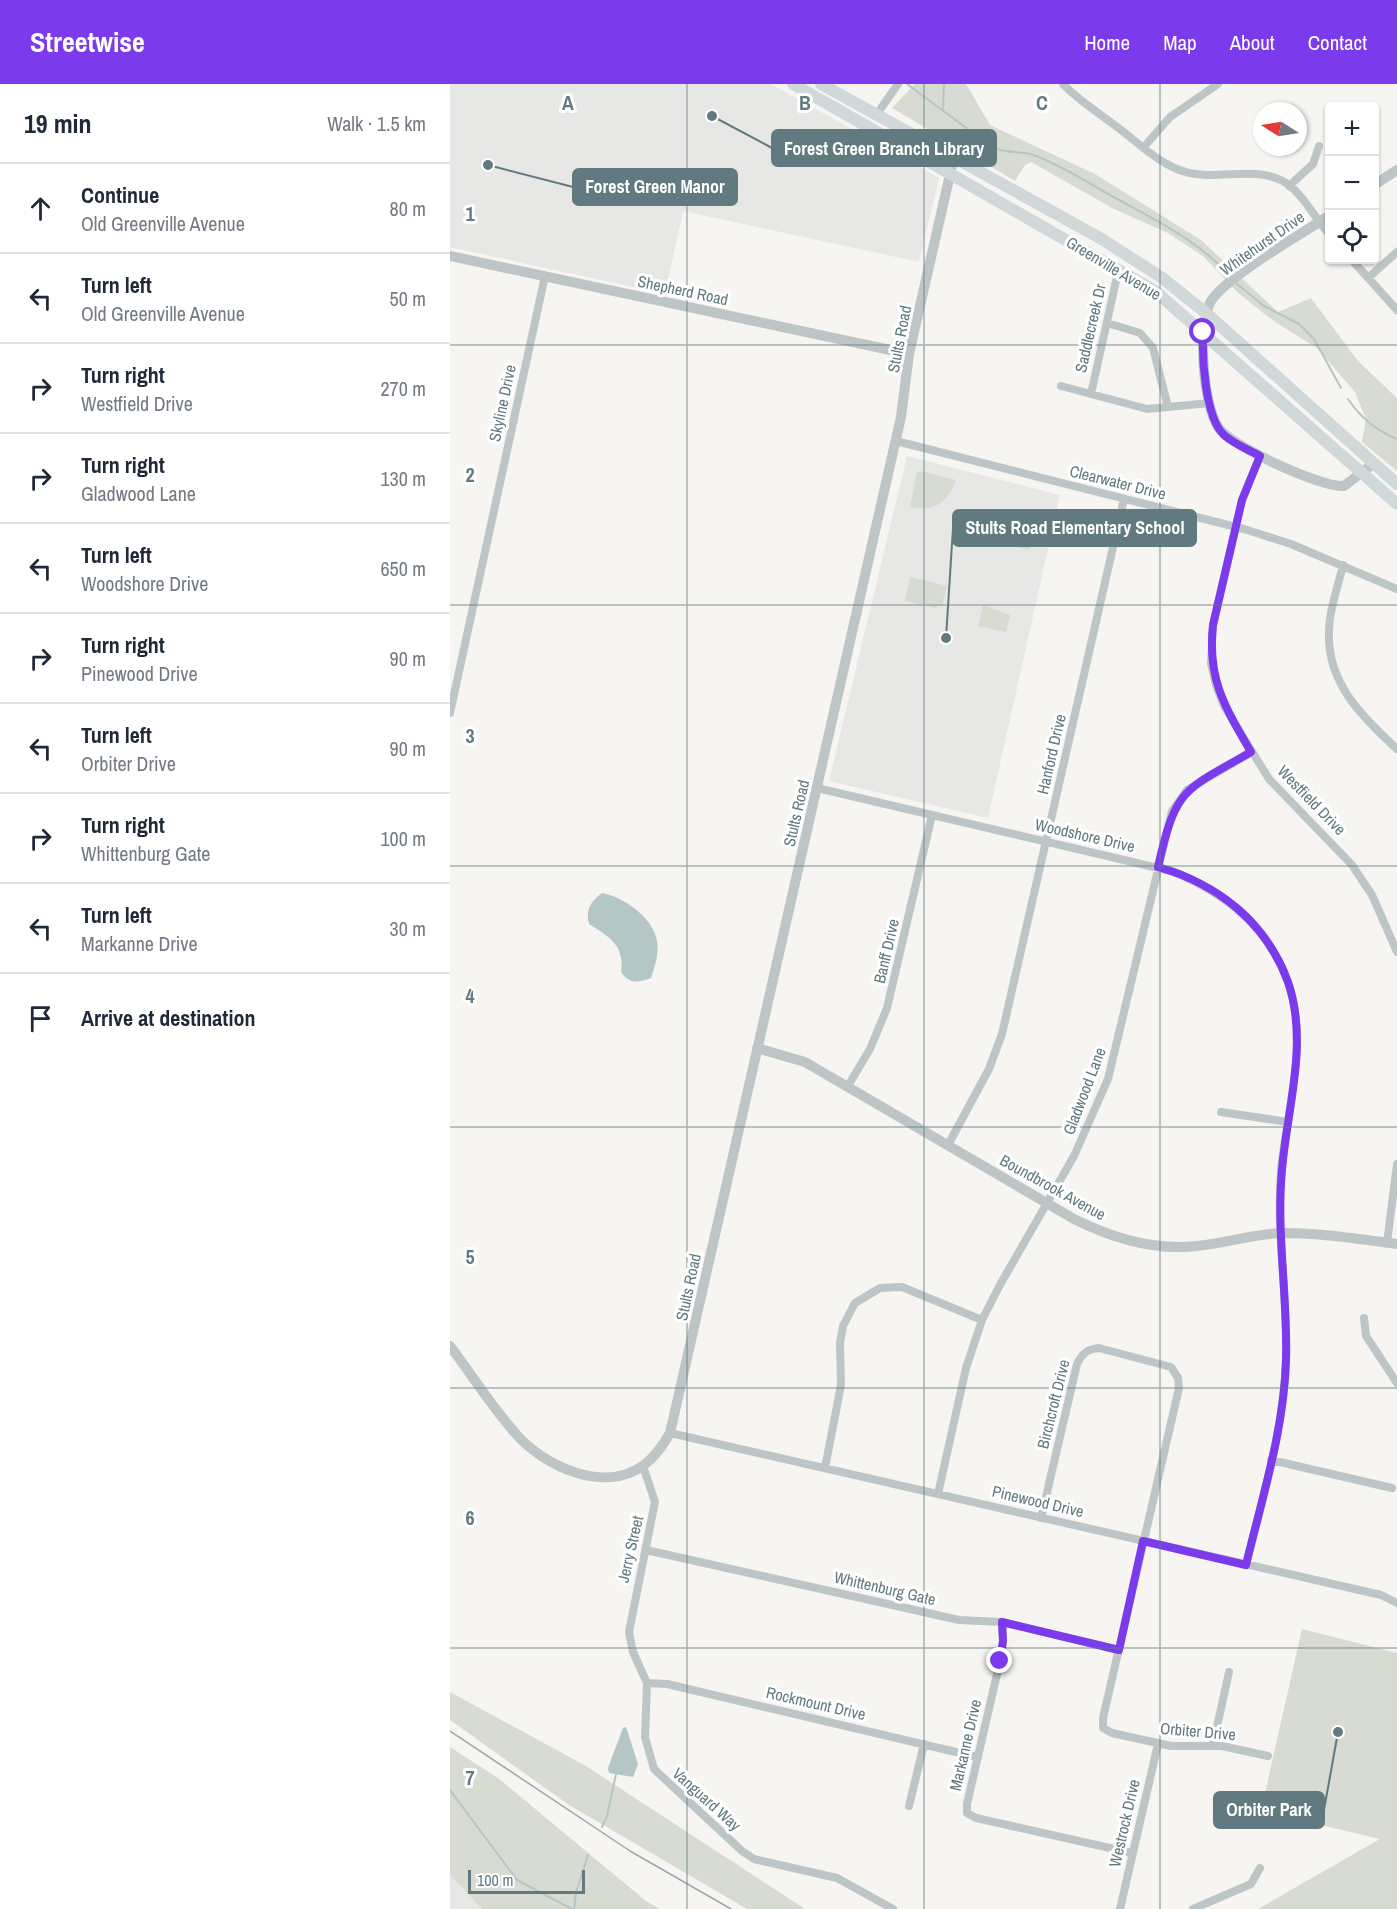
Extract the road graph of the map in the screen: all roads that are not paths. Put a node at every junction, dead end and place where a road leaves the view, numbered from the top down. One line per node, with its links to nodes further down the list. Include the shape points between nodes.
1 (794, 84): 11 (main road, Greenville Avenue)
2 (821, 84): 6 (main road, Greenville Avenue)
3 (898, 84): 6 (street)
4 (1063, 84): 8 (street)
5 (1218, 84): 8 (street, via 1170,117)
6 (877, 114): 9 (main road, Greenville Avenue)
7 (1319, 146): 13 (street, via 1313,164)
8 (1144, 147): 13 (street, via 1178,170 1216,176 1254,173)
9 (954, 157): 11 (street, Stults Road); 22 (main road, Greenville Avenue, via 1136,259)
10 (1397, 170): 12 (street)
11 (951, 173): 18 (main road, Greenville Avenue); 25 (street, Stults Road)
12 (1379, 182)
13 (1289, 186): 14 (street)
14 (1325, 219): 22 (street, Whitehurst Drive, via 1232,280 1214,297)
15 (1397, 252): 20 (street)
16 (450, 256): 19 (street, Shepherd Road)
17 (1356, 264): 20 (street)
18 (1122, 270): 23 (street, Saddlecreek Dr); 24 (main road, Greenville Avenue, via 1167,299)
19 (545, 276): 25 (street, Shepherd Road); 40 (street, Skyline Drive)
20 (1368, 278): 21 (street)
21 (1397, 310)
22 (1206, 313): 24 (street, Whitehurst Drive); 32 (main road, Greenville Avenue)
23 (1107, 323): 27 (street, Saddlecreek Dr); 29 (street, via 1140,333 1153,348)
24 (1203, 332): 28 (street, Whitehurst Drive); 33 (main road, Greenville Avenue)
25 (909, 354): 30 (street, Stults Road)
26 (1061, 386): 27 (street)
27 (1091, 394): 29 (street, via 1147,409)
28 (1210, 403): 29 (street); 31 (street, Whitehurst Drive, via 1217,426 1225,435)
29 (1168, 407)
30 (896, 441): 35 (street, Clearwater Drive); 43 (street, Stults Road)
31 (1260, 456): 33 (street, Whitehurst Drive, via 1335,487 1344,486); 37 (street, Westfield Drive)
32 (1373, 464): 33 (street); 34 (main road, Greenville Avenue)
33 (1361, 473): 36 (main road, Greenville Avenue)
34 (1397, 484)
35 (1124, 499): 37 (street, Clearwater Drive); 45 (street, Hanford Drive)
36 (1397, 504)
37 (1235, 526): 38 (street, Clearwater Drive); 42 (street, Westfield Drive, via 1213,625 1211,664 1224,706)
38 (1343, 565): 39 (street, Clearwater Drive); 41 (street, via 1328,634 1336,671 1351,704)
39 (1397, 589)
40 (450, 713)
41 (1397, 749)
42 (1251, 752): 46 (street, Gladwood Lane, via 1198,783 1178,801); 47 (street, Westfield Drive, via 1281,794 1352,865 1372,895)
43 (817, 788): 44 (street, Woodshore Drive); 48 (street, Stults Road)
44 (932, 816): 45 (street, Woodshore Drive); 49 (street, Banff Drive, via 887,1008 870,1049)
45 (1046, 842): 46 (street, Woodshore Drive); 52 (street, Hanford Drive, via 1002,1034 989,1069)
46 (1158, 867): 51 (street, Woodshore Drive, via 1211,888 1242,912 1272,946 1296,1014 1296,1059); 54 (street, Gladwood Lane, via 1108,1079 1092,1119)
47 (1397, 952)
48 (757, 1048): 49 (street, Boundbrook Avenue, via 805,1062); 61 (street, Stults Road)
49 (848, 1086): 52 (street, Boundbrook Avenue)
50 (1221, 1112): 51 (street)
51 (1288, 1122): 55 (street, Woodshore Drive, via 1281,1178)
52 (948, 1145): 54 (street, Boundbrook Avenue)
53 (1397, 1164): 56 (street)
54 (1048, 1203): 55 (street, Boundbrook Avenue, via 1111,1236 1155,1245 1197,1246); 58 (street, Gladwood Lane)
55 (1281, 1233): 56 (street, Boundbrook Avenue); 62 (street, Woodshore Drive, via 1286,1360)
56 (1392, 1243)
57 (1364, 1318): 60 (street, via 1366,1336)
58 (982, 1320): 64 (street, via 902,1287 880,1288 855,1303 843,1326 841,1385); 66 (street, Gladwood Lane, via 966,1368)
59 (450, 1346): 63 (street, Stults Road, via 517,1436 554,1463 601,1477)
60 (1395, 1377)
61 (670, 1433): 63 (street, Stults Road); 64 (street, Pinewood Drive)
62 (1271, 1460): 65 (street); 70 (street, Woodshore Drive)
63 (643, 1466): 69 (street, Jerry Street, via 654,1495)
64 (825, 1468): 66 (street, Pinewood Drive)
65 (1392, 1488)
66 (938, 1494): 67 (street, Pinewood Drive)
67 (1041, 1518): 68 (street, Pinewood Drive); 68 (street, Birchcroft Drive, via 1082,1355 1099,1348 1132,1355 1171,1367 1179,1388)
68 (1143, 1541): 70 (street, Pinewood Drive); 74 (street, Orbiter Drive)
69 (646, 1550): 72 (street, Jerry Street); 73 (street, Whittenburg Gate, via 959,1620)
70 (1246, 1565): 71 (street, Pinewood Drive)
71 (1397, 1603)
72 (632, 1610): 76 (street, Vanguard Way, via 630,1640)
73 (1002, 1622): 74 (street, Whittenburg Gate); 81 (street, Markanne Drive, via 1000,1661)
74 (1119, 1650): 78 (street, Orbiter Drive, via 1103,1728)
75 (1229, 1672): 79 (street)
76 (647, 1683): 77 (street, Rockmount Drive, via 667,1684); 85 (street, Vanguard Way, via 646,1749 654,1769 668,1784 754,1859 837,1878)
77 (924, 1744): 81 (street, Rockmount Drive); 82 (street)
78 (1158, 1744): 79 (street, Orbiter Drive, via 1184,1748); 83 (street, Westrock Drive)
79 (1213, 1745): 80 (street, Orbiter Drive)
80 (1268, 1756)
81 (977, 1757): 83 (street, Markanne Drive, via 967,1813)
82 (909, 1806)
83 (1132, 1853): 86 (street, Westrock Drive)
84 (1260, 1868): 87 (street, via 1251,1884)
85 (893, 1909)
86 (1120, 1909)
87 (1193, 1909)

